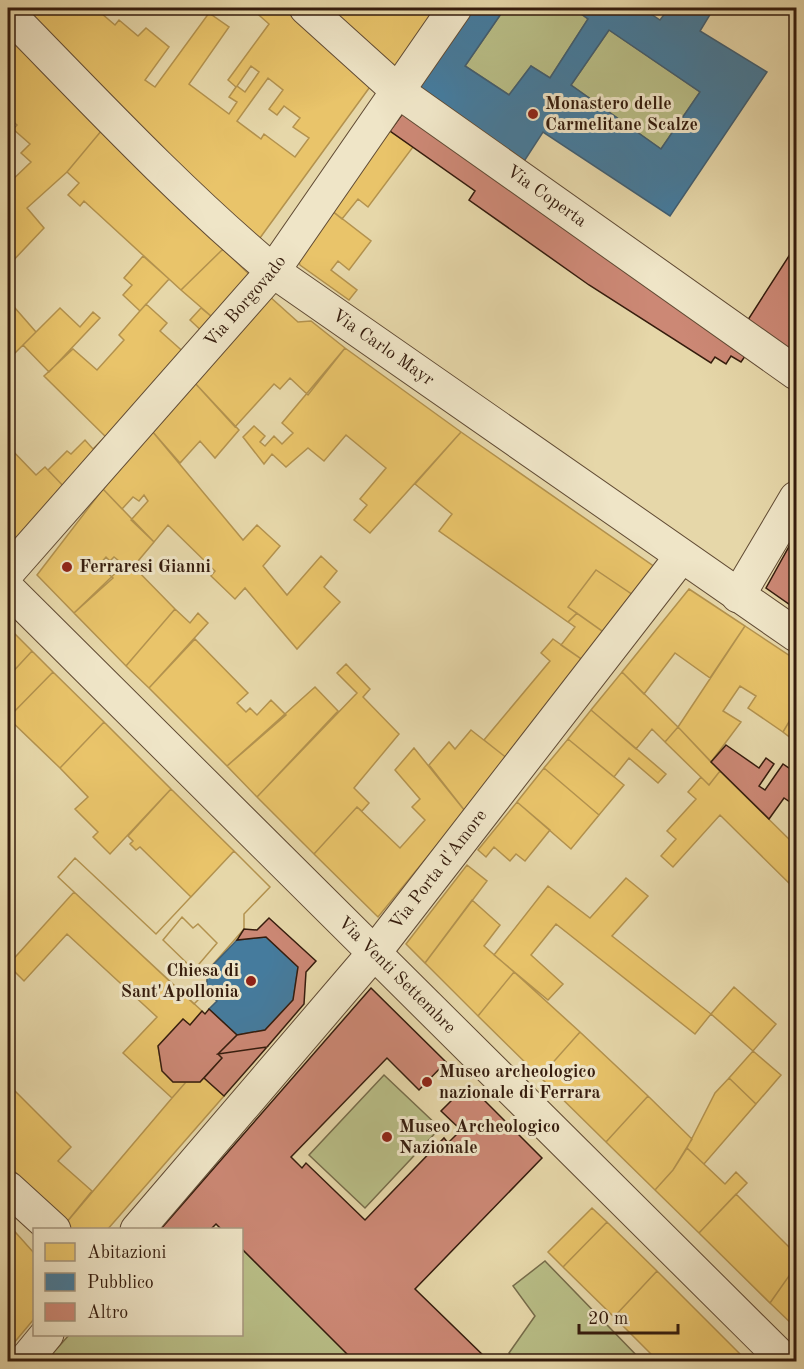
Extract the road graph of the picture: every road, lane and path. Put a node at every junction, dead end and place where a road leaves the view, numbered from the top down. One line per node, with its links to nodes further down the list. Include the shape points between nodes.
1 (306, 8): 4 (street, Via Coperta)
2 (455, 8): 4 (street, Via Borgovado)
3 (8, 13): 5 (street, Via Carlo Mayr, via 159,167)
4 (399, 92): 5 (street, Via Borgovado); 6 (street, Via Coperta)
5 (273, 271): 8 (street, Via Carlo Mayr); 9 (street, Via Borgovado)
6 (796, 373)
7 (796, 498): 11 (street)
8 (681, 557): 11 (street, Via Carlo Mayr); 13 (street, Via Porta d'Amore)
9 (8, 572)
10 (8, 589): 13 (street, Via Venti Settembre)
11 (738, 596): 12 (street, Via Carlo Mayr)
12 (796, 635)
13 (374, 954): 16 (street, Via Porta d'Amore); 19 (street, Via Venti Settembre)
14 (8, 1188): 15 (street)
15 (52, 1228)
16 (139, 1228)
17 (46, 1336): 18 (street)
18 (24, 1362)
19 (786, 1362)

